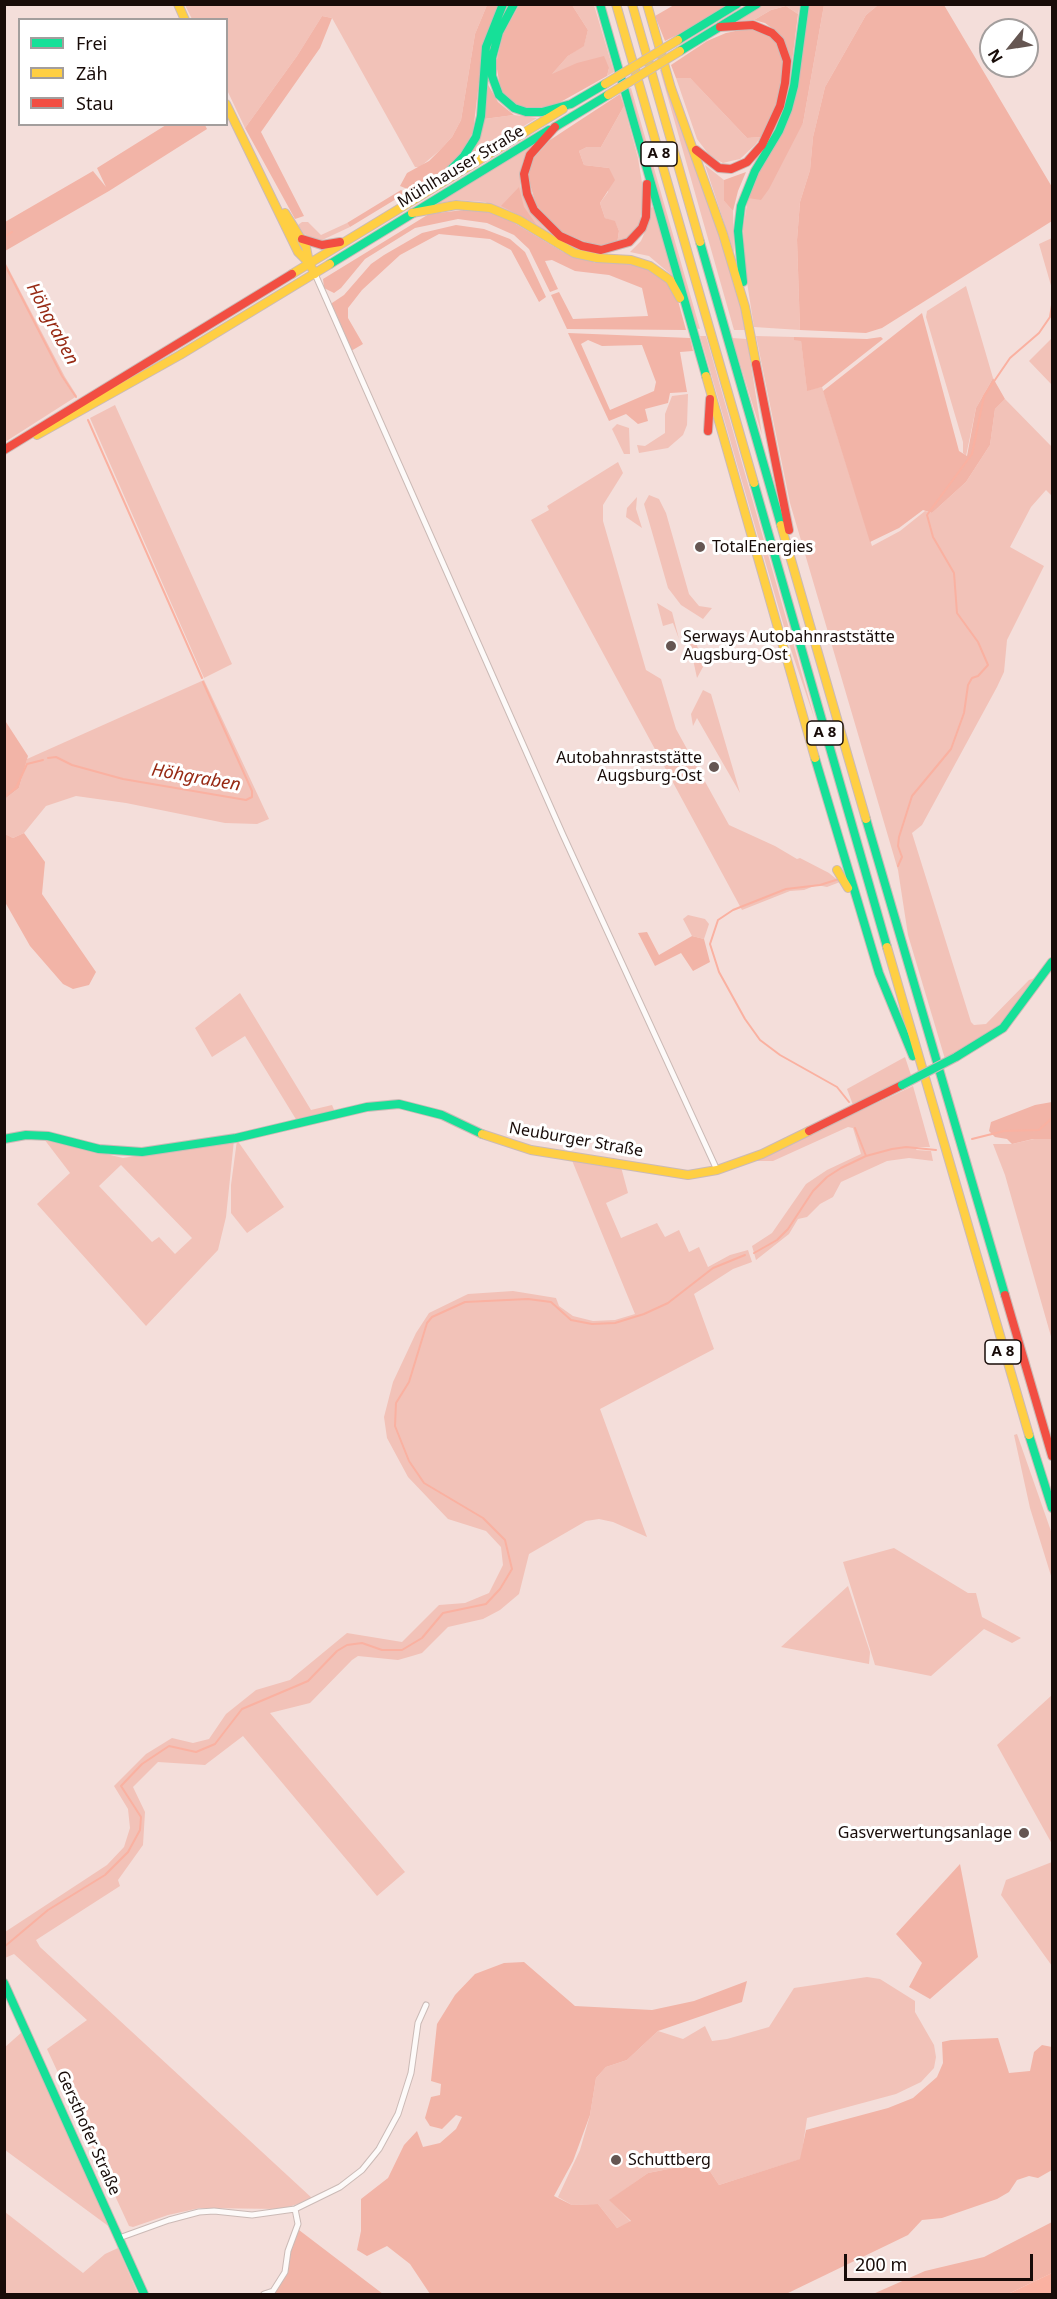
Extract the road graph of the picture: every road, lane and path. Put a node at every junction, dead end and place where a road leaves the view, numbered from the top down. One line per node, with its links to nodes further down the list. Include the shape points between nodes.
1 (178, 4): 11 (main road)
2 (503, 4): 18 (main road, via 486,47 476,137 464,156)
3 (514, 4): 13 (main road, via 499,32 492,57 492,76 499,95 514,108 526,112)
4 (600, 4): 17 (main road)
5 (616, 4): 34 (main road, A 8)
6 (632, 4): 30 (main road, A 8)
7 (647, 4): 16 (main road)
8 (737, 4): 13 (main road, Mühlhauser Straße, bridge)
9 (757, 4): 12 (main road, Mühlhauser Straße)
10 (805, 4): 25 (main road, via 788,109 741,206 738,238)
11 (184, 18)
12 (720, 27): 15 (main road, Mühlhauser Straße, bridge); 16 (main road, via 753,25 780,41 787,61 780,106 762,145 739,167 724,170 714,166)
13 (571, 104): 18 (main road, Mühlhauser Straße)
14 (228, 108): 19 (main road)
15 (555, 127): 17 (main road, via 530,155 525,187 534,210 547,225 582,246 616,248 639,232 647,211); 20 (main road, Mühlhauser Straße)
16 (689, 140): 25 (main road)
17 (645, 160): 26 (main road)
18 (434, 187): 22 (main road, Mühlhauser Straße)
19 (273, 196): 21 (main road); 23 (main road, via 298,252)
20 (412, 213): 24 (main road, Mühlhauser Straße); 26 (main road, via 456,206 490,208 519,220 574,253 645,263 670,280)
21 (302, 239): 22 (main road, via 322,245); 23 (main road)
22 (343, 242): 23 (main road, Mühlhauser Straße)
23 (309, 263): 24 (main road); 29 (main road, Mühlhauser Straße)
24 (315, 274): 29 (main road, Mühlhauser Straße, via 180,355); 36 (street, via 563,836)
25 (745, 307): 30 (main road)
26 (690, 319): 27 (main road)
27 (708, 384): 28 (main road); 32 (main road)
28 (708, 431)
29 (4, 451)
30 (799, 586): 37 (main road, A 8)
31 (837, 870): 32 (main road)
32 (859, 910): 34 (main road, via 892,1009)
33 (1053, 962): 36 (main road, Neuburger Straße, bridge, via 1003,1028 956,1057 772,1150)
34 (925, 1080): 38 (main road, A 8)
35 (4, 1139): 36 (main road, Neuburger Straße, via 48,1136 99,1149 142,1152 236,1138 367,1107 399,1104 442,1115 493,1139 531,1150 688,1175)
36 (717, 1170)
37 (1053, 1456)
38 (1053, 1508)
39 (4, 1983): 42 (main road, Gersthofer Straße)
40 (426, 2005): 41 (street, via 416,2031 411,2073 398,2114 379,2149 362,2170 340,2187)
41 (295, 2209): 42 (street, via 252,2215 199,2212); 44 (street, via 298,2224 285,2272 273,2291)
42 (119, 2238): 43 (main road, Gersthofer Straße)
43 (144, 2295)
44 (264, 2295)

